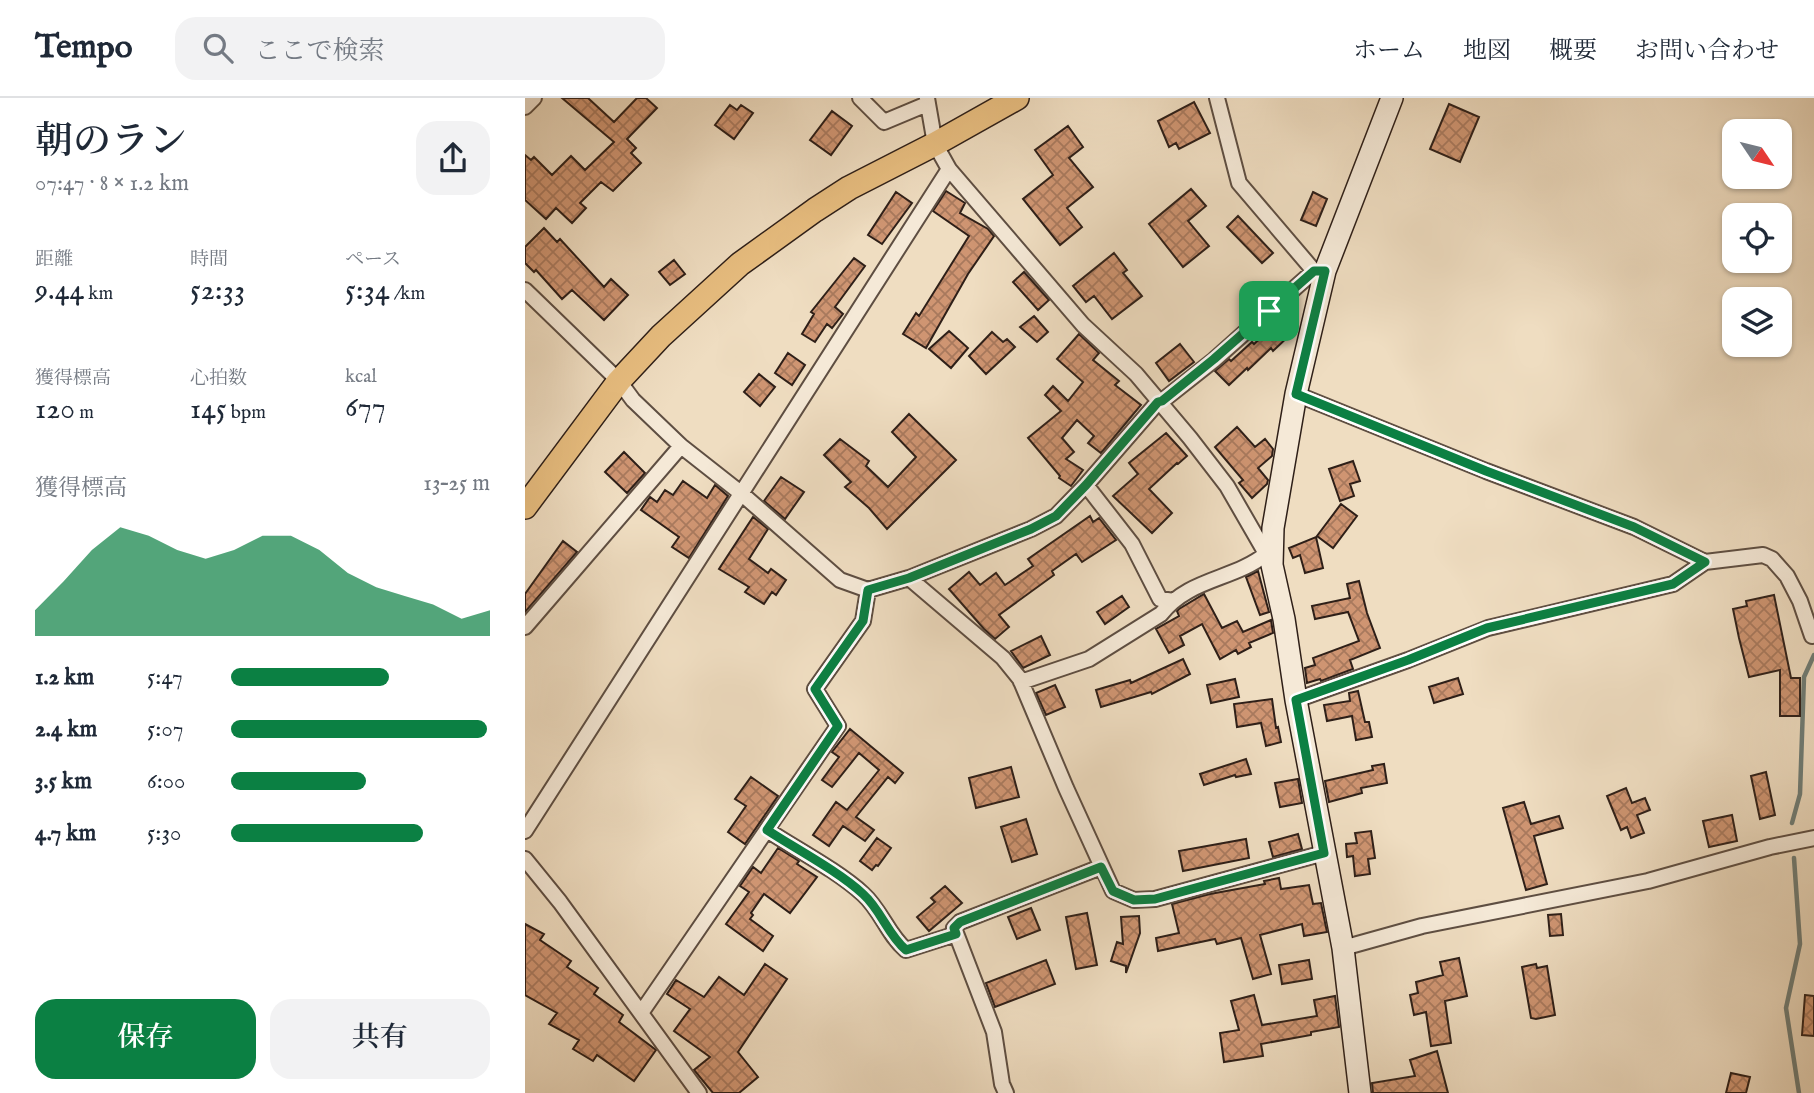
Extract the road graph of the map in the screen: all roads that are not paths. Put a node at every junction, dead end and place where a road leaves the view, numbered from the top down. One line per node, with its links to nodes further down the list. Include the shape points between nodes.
1 (534, 98): 7 (street)
2 (860, 98): 6 (street, via 884,122)
3 (1017, 98): 8 (main road)
4 (1217, 98): 10 (street, via 1240,183)
5 (1392, 98): 10 (street)
6 (927, 101): 8 (street)
7 (525, 107)
8 (935, 144): 9 (street); 12 (main road, via 849,188 740,264)
9 (949, 169): 14 (street, via 1074,314); 17 (street)
10 (1320, 271): 13 (street); 14 (street)
11 (526, 293): 12 (street)
12 (618, 381): 15 (street); 18 (main road)
13 (1296, 394): 19 (street); 20 (street, via 1634,527)
14 (1158, 402): 16 (street); 19 (street, via 1227,486)
15 (681, 446): 17 (street); 24 (street)
16 (1086, 485): 21 (street, via 1056,516); 23 (street, via 1132,544 1160,599)
17 (742, 494): 22 (street, via 840,580); 29 (street)
18 (525, 508)
19 (1269, 560): 23 (street, via 1208,580); 27 (street, via 1284,618)
20 (1705, 562): 25 (street, via 1763,555 1772,559 1787,576); 27 (street, via 1673,584 1487,628)
21 (909, 578): 22 (street); 26 (street, via 1003,657)
22 (868, 590): 28 (street, via 863,621 815,689 838,726)
23 (1174, 601): 26 (street, via 1089,659)
24 (525, 627)
25 (1814, 635)
26 (1021, 681): 33 (street)
27 (1296, 700): 31 (street)
28 (767, 830): 34 (street, via 863,894 906,950); 36 (street)
29 (525, 831)
30 (1814, 838): 35 (street, via 1648,881 1422,926)
31 (1324, 853): 33 (street, via 1155,899 1134,900 1113,891); 35 (street)
32 (525, 859): 36 (street)
33 (1101, 867): 34 (street, via 960,922 954,928)
34 (956, 934): 38 (street, via 995,1032)
35 (1343, 948): 39 (street)
36 (641, 1013): 37 (street)
37 (699, 1093)
38 (1006, 1093)
39 (1360, 1093)

